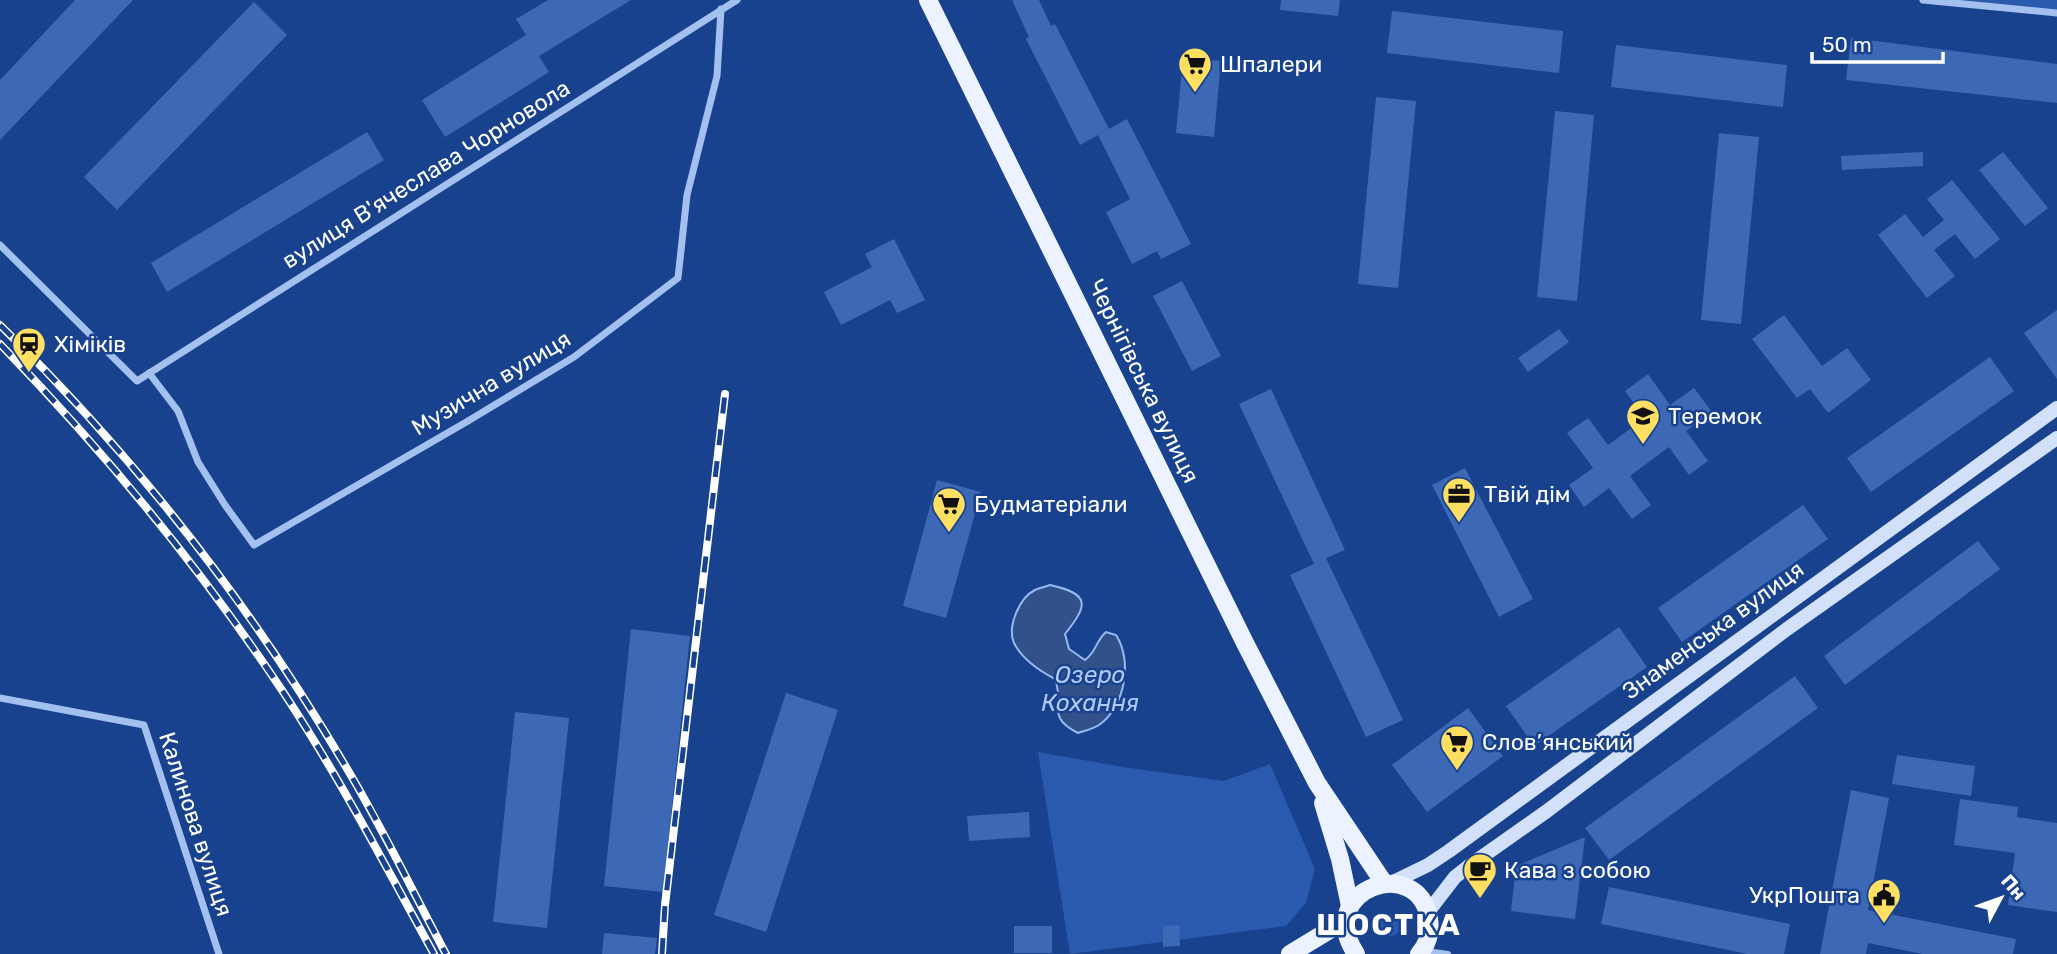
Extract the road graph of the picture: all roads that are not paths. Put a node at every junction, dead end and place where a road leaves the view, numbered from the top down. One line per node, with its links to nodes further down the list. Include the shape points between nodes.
1 (737, 0): 4 (street, вулиця В'ячеслава Чорновола)
2 (928, 0): 11 (main road, Чернігівська вулиця)
3 (1923, 0): 5 (street)
4 (721, 9): 7 (street, вулиця В'ячеслава Чорновола); 7 (street, Музична вулиця, via 717,76 687,195 678,278 574,357 254,545 198,462 178,411)
5 (2057, 13)
6 (0, 245): 7 (street, вулиця В'ячеслава Чорновола, via 137,381)
7 (149, 373)
8 (2057, 408): 12 (main road, Знаменська вулиця, via 1449,851)
9 (2057, 438): 13 (main road, Знаменська вулиця, via 1787,629 1469,866)
10 (0, 698): 16 (street, Калинова вулиця, via 144,725)
11 (1317, 783): 12 (main road, Чернігівська вулиця); 14 (main road, Чернігівська вулиця, via 1340,859)
12 (1388, 883): 13 (main road, via 1414,892); 14 (main road, via 1364,890)
13 (1428, 912): 15 (main road, via 1430,932)
14 (1348, 913): 17 (main road); 18 (main road, Чернігівська вулиця, via 1346,932)
15 (1421, 952): 19 (street)
16 (219, 954)
17 (1290, 954)
18 (1356, 954)
19 (1448, 954)

